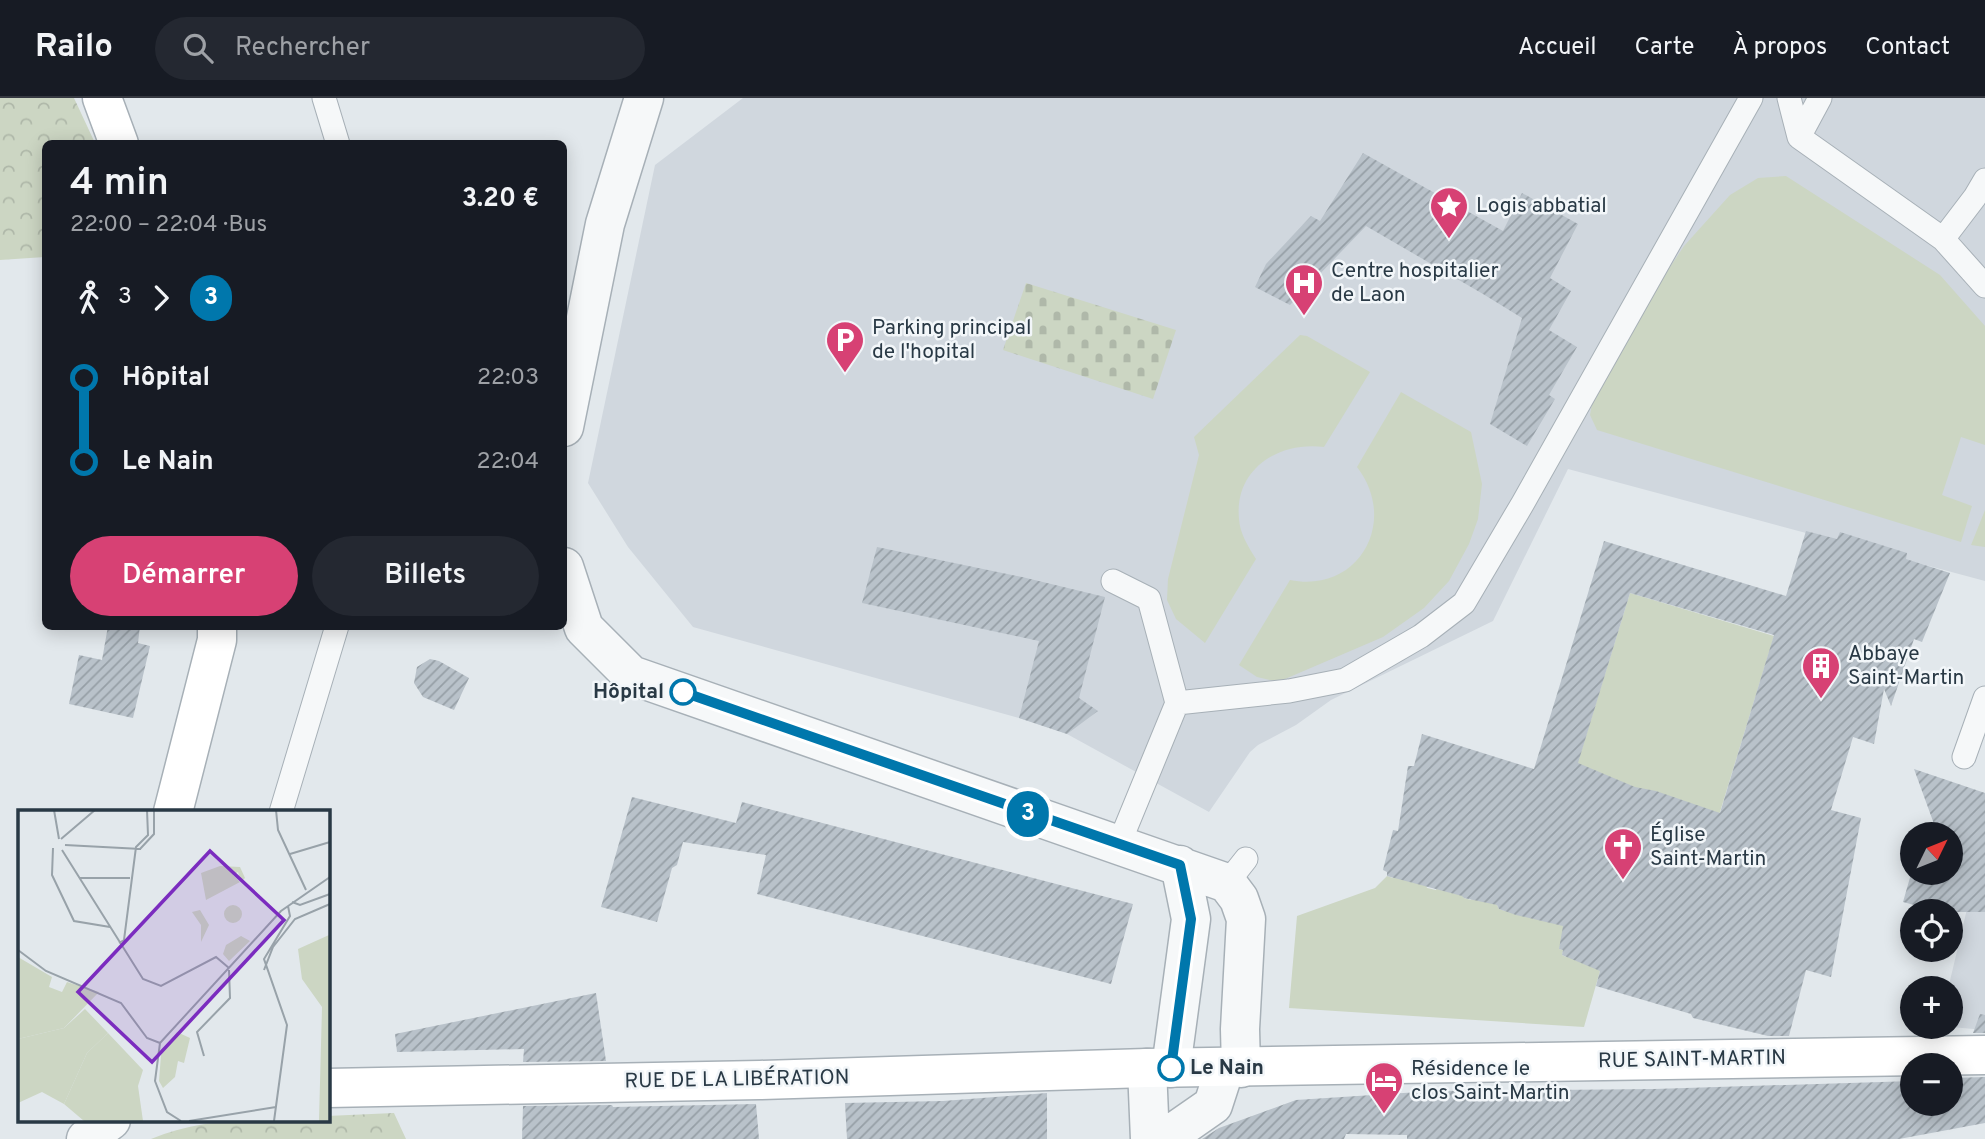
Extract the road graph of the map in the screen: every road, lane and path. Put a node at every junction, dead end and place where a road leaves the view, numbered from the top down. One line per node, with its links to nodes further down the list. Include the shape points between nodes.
1 (102, 98): 8 (main road)
2 (324, 98): 9 (lane)
3 (644, 98): 13 (street, via 606,224)
4 (1751, 98): 19 (lane, via 1464,603 1421,636 1345,680)
5 (1789, 98): 7 (lane)
6 (1820, 98): 7 (lane)
7 (1799, 137): 11 (lane)
8 (118, 140)
9 (337, 140)
10 (1985, 180): 11 (lane)
11 (1943, 239): 12 (lane)
12 (1985, 286)
13 (567, 412)
14 (567, 576): 23 (street, via 584,628 631,675)
15 (1113, 581): 19 (lane, via 1149,599)
16 (217, 630): 21 (main road)
17 (336, 630): 22 (lane)
18 (1985, 698): 20 (lane)
19 (1177, 703): 23 (lane)
20 (1964, 757)
21 (174, 810)
22 (282, 810)
23 (1119, 844): 24 (street)
24 (1180, 865): 26 (street, via 1191,919); 27 (street, via 1237,871 1246,919)
25 (1985, 1055): 27 (main road, RUE SAINT-MARTIN)
26 (1159, 1068): 27 (main road, RUE SAINT-MARTIN); 28 (main road, RUE DE LA LIBÉRATION); 31 (street)
27 (1233, 1068): 32 (street, via 1213,1105)
28 (329, 1088)
29 (108, 1122): 30 (street)
30 (86, 1139)
31 (1150, 1139)
32 (1164, 1139)

